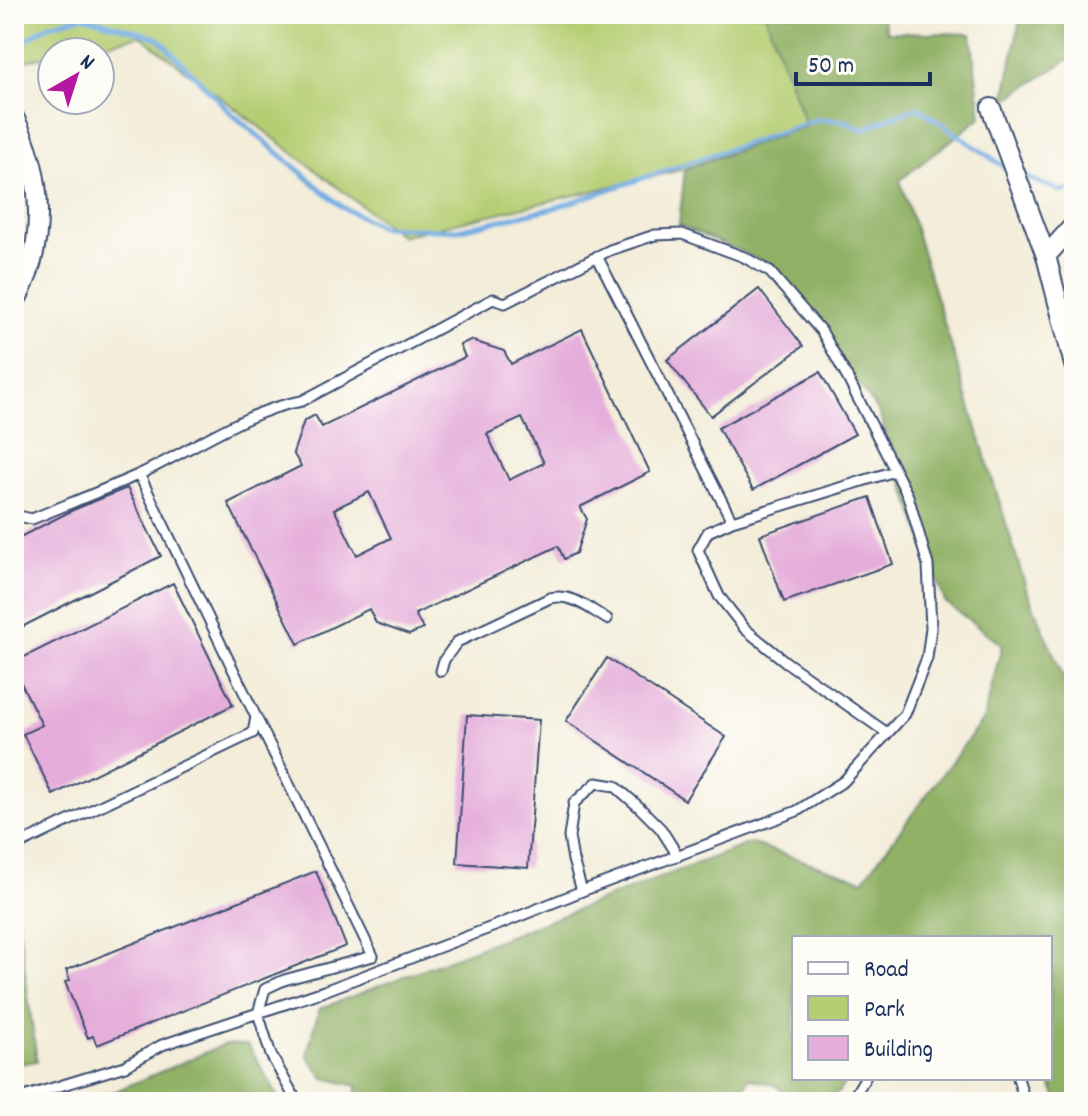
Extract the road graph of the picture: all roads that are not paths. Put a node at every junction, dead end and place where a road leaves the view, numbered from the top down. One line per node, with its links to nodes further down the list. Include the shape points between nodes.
1 (991, 108): 5 (street)
2 (14, 117): 6 (street, via 30,155 38,206 32,261)
3 (1074, 225): 5 (street)
4 (597, 256): 8 (lane, via 655,235 682,234 770,272 822,332); 9 (lane, via 505,303 493,299 302,401 247,420); 11 (lane)
5 (1046, 256): 7 (street)
6 (14, 304)
7 (1074, 365)
8 (895, 471): 11 (lane); 15 (lane, via 928,565 931,628 927,658 905,714)
9 (139, 474): 10 (lane, via 32,519); 14 (lane)
10 (14, 515)
11 (732, 521): 15 (lane, via 708,532 698,550 719,596 745,629)
12 (607, 619): 13 (lane, via 572,598 550,598 457,642)
13 (441, 671)
14 (256, 717): 16 (lane, via 253,733); 19 (lane, via 373,956 265,989)
15 (887, 733): 17 (lane, via 844,781 797,811)
16 (14, 847)
17 (678, 856): 18 (lane); 18 (lane, via 639,807 615,786 596,783 574,803 569,837)
18 (582, 891): 19 (lane)
19 (258, 1013): 22 (lane, via 162,1045 125,1066); 23 (lane, via 271,1055)
20 (864, 1080): 24 (lane)
21 (1019, 1080): 25 (lane)
22 (14, 1100)
23 (297, 1102)
24 (854, 1102)
25 (1025, 1102)

